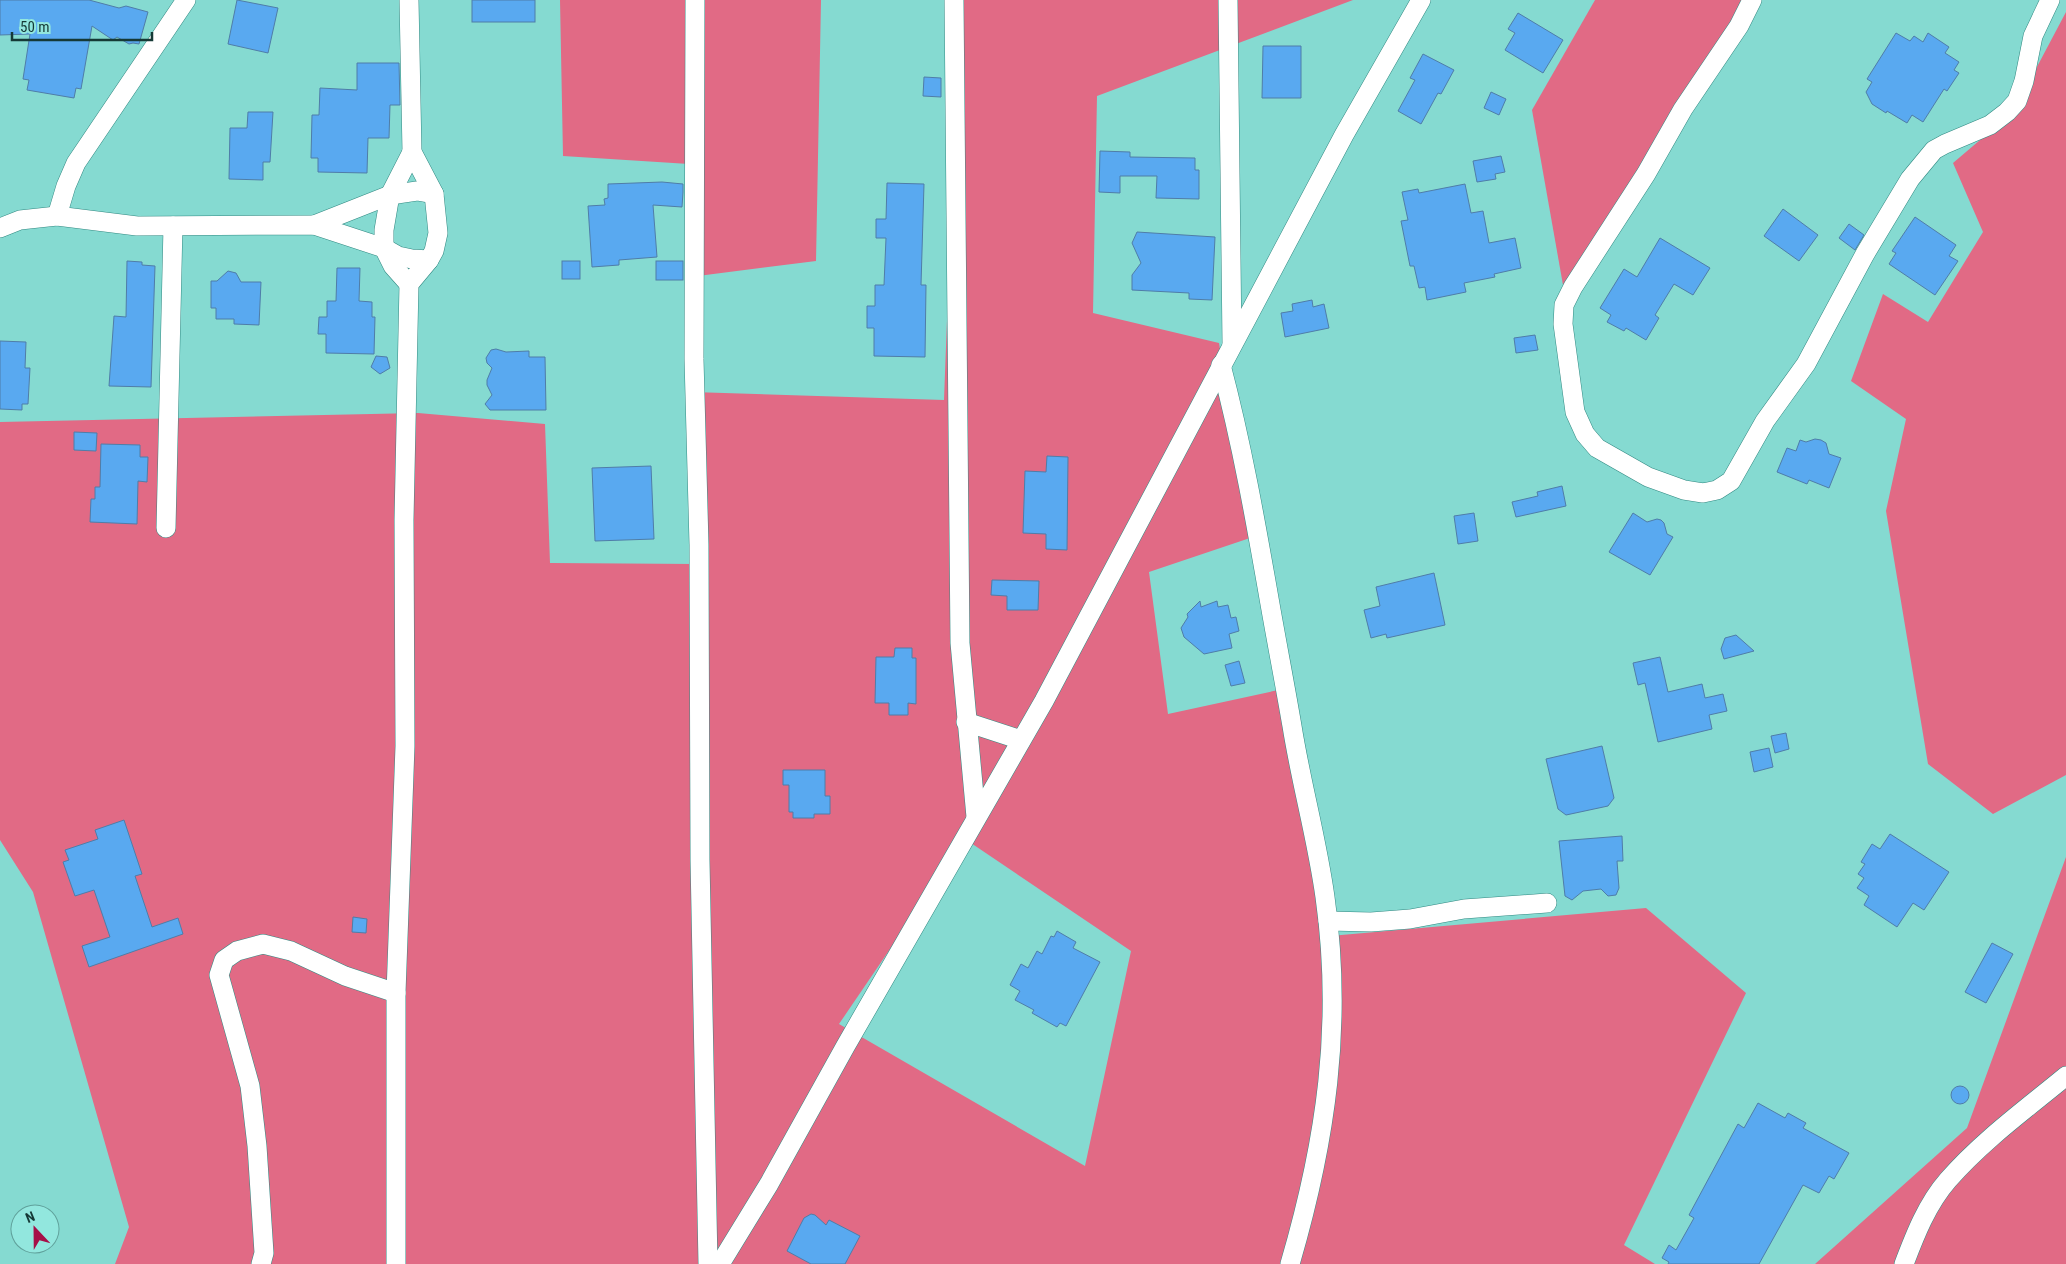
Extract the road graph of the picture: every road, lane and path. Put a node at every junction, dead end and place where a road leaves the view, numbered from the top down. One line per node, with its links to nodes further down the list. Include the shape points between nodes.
1 (186, 0): 12 (street, via 76,163)
2 (409, 0): 9 (street)
3 (695, 0): 31 (street, via 694,359)
4 (954, 0): 22 (street, via 958,577)
5 (1228, 0): 19 (street)
6 (1421, 0): 19 (street, via 1344,135)
7 (1752, 0): 8 (street, via 1739,26 1683,109 1646,174 1573,287 1564,305 1562,324 1575,412 1585,434 1597,448 1648,477 1703,493 1717,490 1731,481 1765,421 1806,364 1910,178 1927,158 1945,144 1990,125 2017,101 2033,36)
8 (2050, 0)
9 (412, 152): 10 (street); 11 (street)
10 (434, 194): 11 (street, via 417,191); 17 (street, via 438,233)
11 (390, 195): 13 (street); 16 (street)
12 (57, 216): 14 (street, via 137,226); 15 (street, via 20,220)
13 (314, 225): 14 (street); 16 (street)
14 (173, 226): 21 (street)
15 (0, 228)
16 (384, 248): 17 (street, via 405,258); 18 (street)
17 (429, 260): 18 (street)
18 (410, 284): 27 (street, via 404,520 405,746)
19 (1232, 346): 20 (street)
20 (1221, 365): 23 (street); 26 (street, via 1255,522 1297,759 1318,849)
21 (166, 528)
22 (966, 722): 23 (street); 24 (street)
23 (1021, 740): 24 (street)
24 (976, 817): 32 (street, via 769,1184)
25 (1547, 903): 26 (street, via 1464,909 1410,919)
26 (1328, 921): 33 (street, via 1333,1036 1328,1094 1316,1160)
27 (396, 993): 29 (street, via 345,976 291,951 263,944 237,951 224,960 219,975 250,1086 264,1253); 30 (street)
28 (2066, 1076): 34 (street, via 1984,1145 1948,1181 1919,1224)
29 (261, 1264)
30 (396, 1264)
31 (708, 1264)
32 (720, 1264)
33 (1290, 1264)
34 (1904, 1264)

